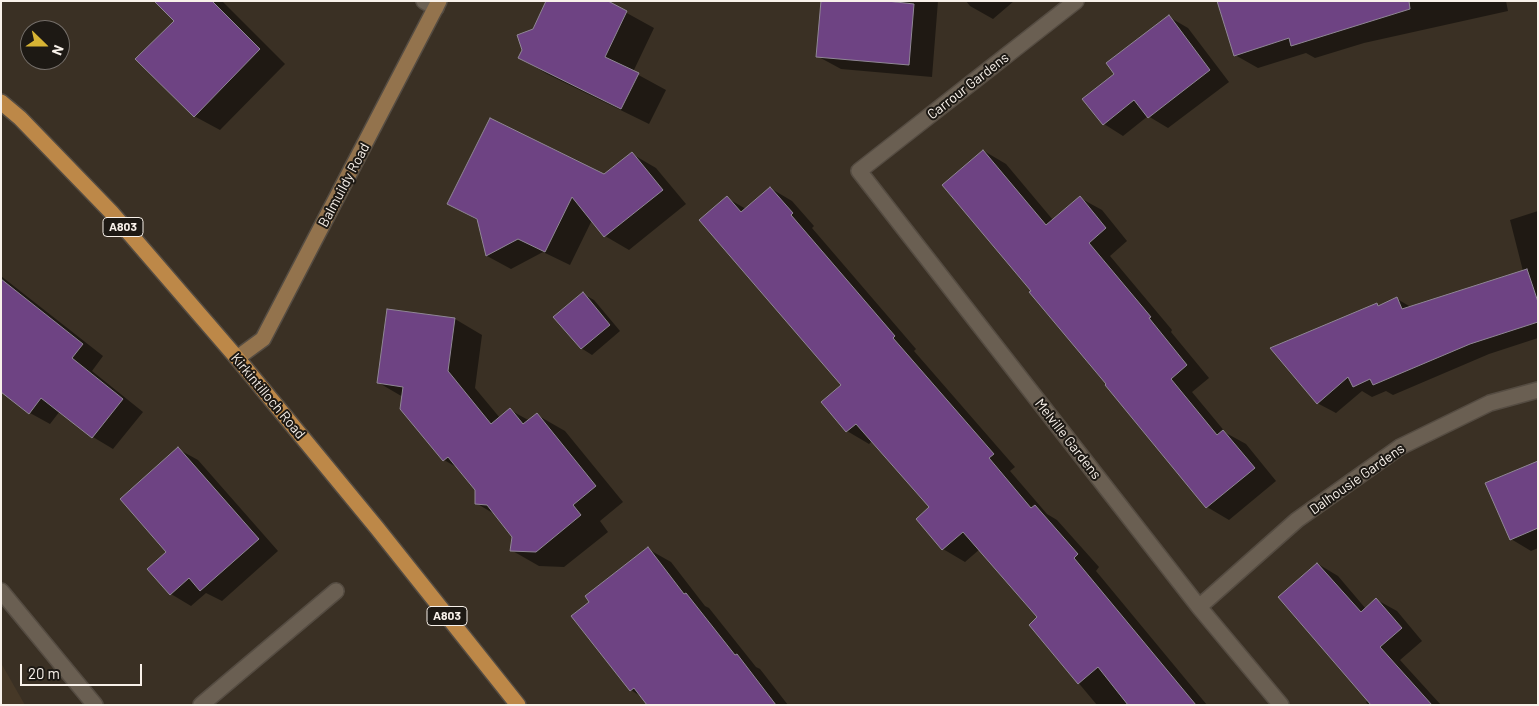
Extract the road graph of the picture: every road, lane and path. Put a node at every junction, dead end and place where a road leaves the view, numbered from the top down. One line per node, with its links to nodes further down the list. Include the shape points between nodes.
1 (1076, 1): 4 (street, Carrour Gardens)
2 (433, 4): 5 (street, Balmuildy Road, via 263,339)
3 (1, 102): 5 (main road, Kirkintilloch Road / A803, via 110,212)
4 (859, 171): 9 (street, Melville Gardens)
5 (237, 358): 12 (main road, Kirkintilloch Road / A803)
6 (1538, 390): 9 (street, Dalhousie Gardens, via 1490,403 1400,447 1297,520)
7 (1, 591): 10 (street)
8 (336, 591): 11 (street)
9 (1199, 607): 13 (street, Melville Gardens)
10 (95, 705)
11 (201, 705)
12 (518, 705)
13 (1281, 705)

